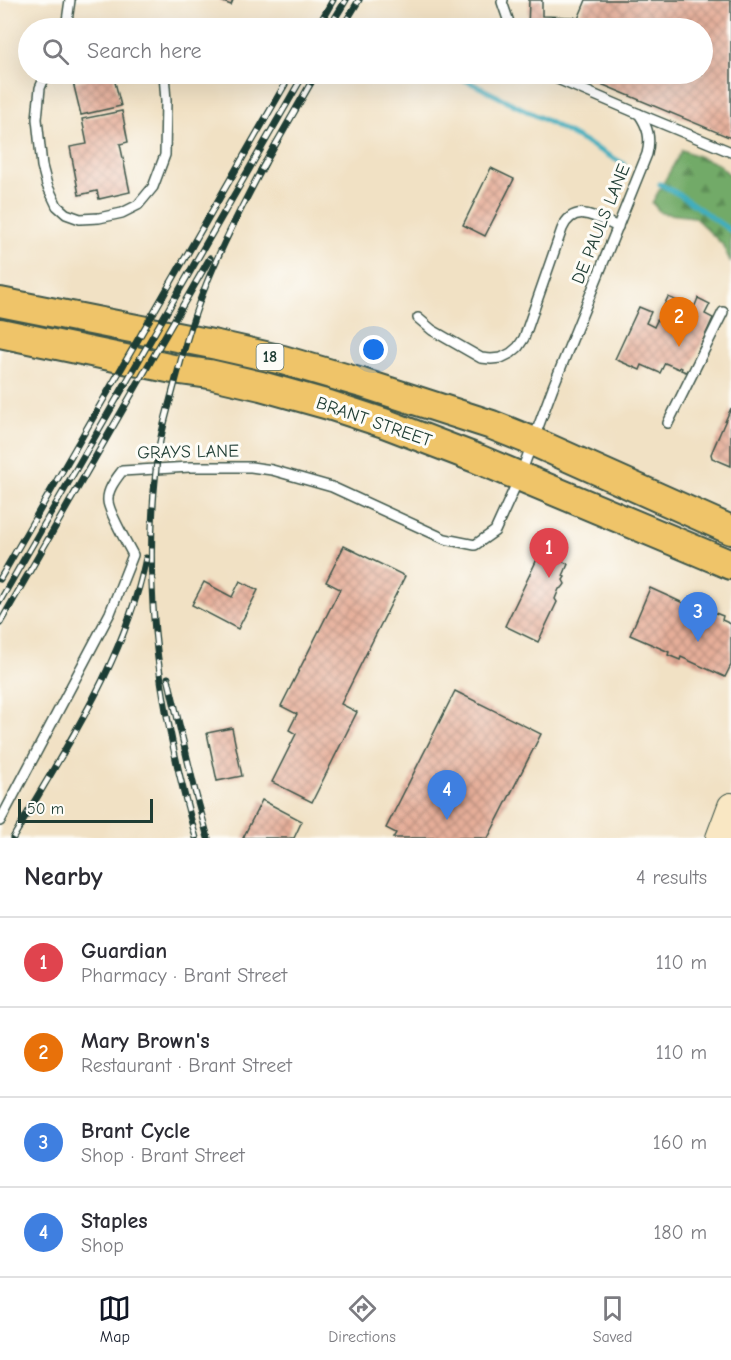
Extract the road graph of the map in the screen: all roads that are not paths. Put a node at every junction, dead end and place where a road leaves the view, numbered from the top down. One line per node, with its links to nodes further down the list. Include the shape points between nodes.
1 (70, 0): 3 (lane)
2 (503, 0): 4 (lane)
3 (67, 18)
4 (508, 18)
5 (42, 84): 6 (lane, via 37,119 47,184 57,206 80,219 122,213 138,205 153,188 165,155)
6 (165, 84)
7 (569, 84): 8 (lane)
8 (639, 114): 9 (lane); 10 (lane, DE PAULS LANE, via 650,143)
9 (731, 152)
10 (618, 227): 13 (lane, via 586,213 568,219 524,338 519,347 501,358 481,358); 16 (lane, DE PAULS LANE)
11 (0, 302): 16 (main road, BRANT STREET / 18, via 283,360)
12 (723, 312): 15 (lane)
13 (418, 318)
14 (0, 333): 17 (main road, BRANT STREET / 18, via 261,386 384,423)
15 (668, 423)
16 (532, 441): 17 (lane, GRAYS LANE); 18 (main road, BRANT STREET / 18)
17 (520, 476): 19 (main road, BRANT STREET / 18); 21 (lane, GRAYS LANE, via 495,531 475,545 445,539 332,488 272,470 200,467 122,471 107,502 133,555 110,613)
18 (730, 529)
19 (724, 564)
20 (731, 806): 22 (main road)
21 (0, 821)
22 (719, 838)

